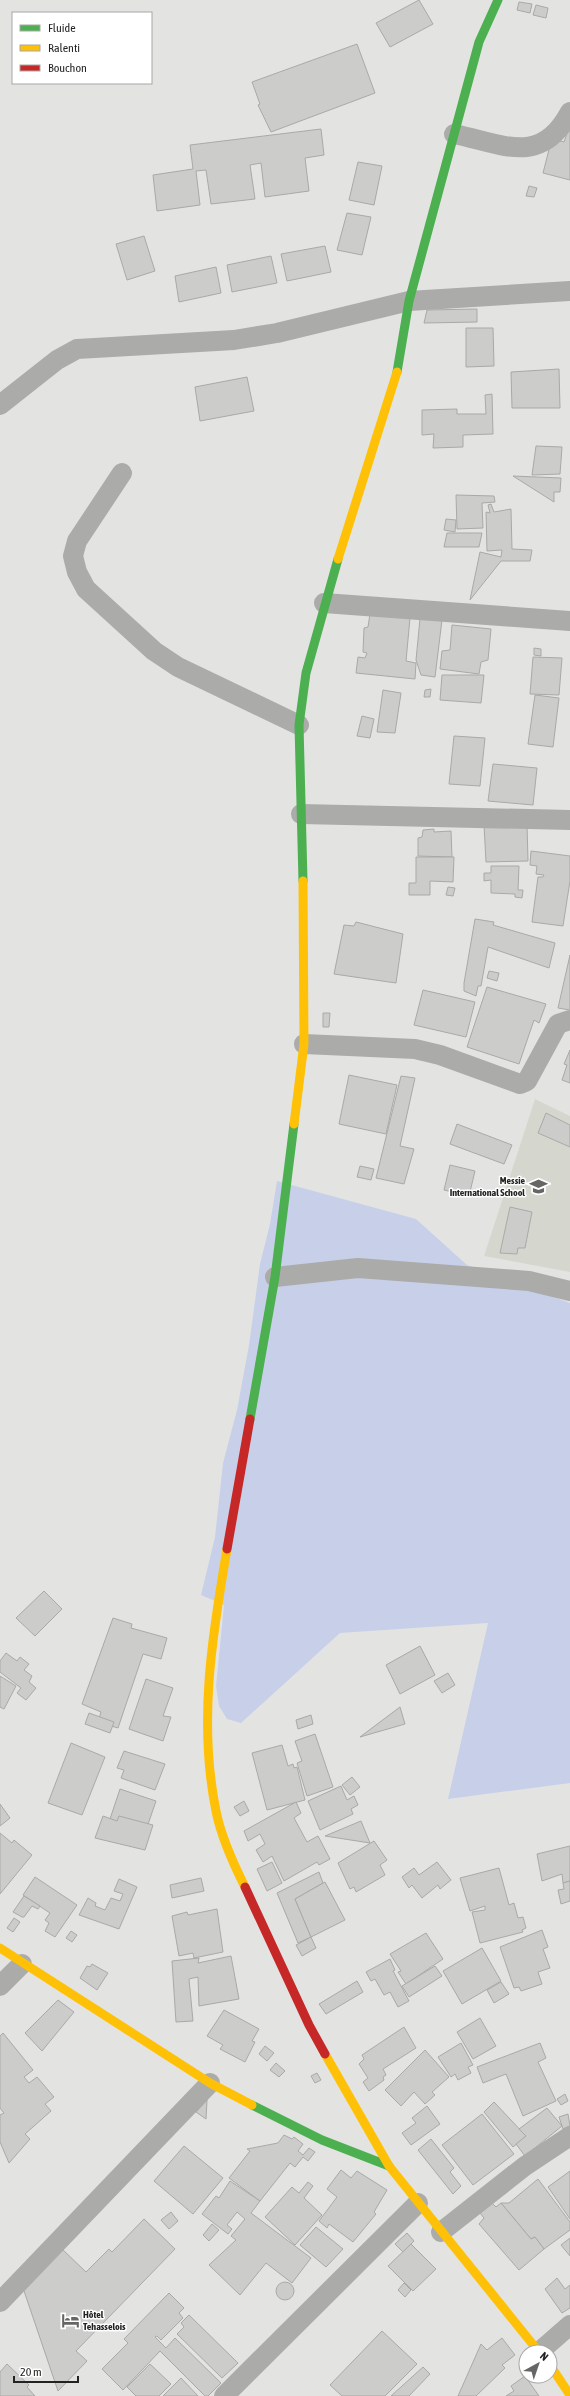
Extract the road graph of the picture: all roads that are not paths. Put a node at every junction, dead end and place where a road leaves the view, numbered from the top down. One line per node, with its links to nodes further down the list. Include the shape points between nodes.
1 (498, 0): 3 (main road, via 479,42)
2 (570, 112): 3 (street, via 563,126 550,138 538,146 524,149)
3 (454, 134): 5 (main road)
4 (570, 291): 5 (street)
5 (408, 301): 6 (street, via 277,333 234,340 77,349 57,360); 8 (main road, via 400,363)
6 (0, 405)
7 (122, 473): 10 (street, via 77,541 73,556 77,572 86,589 154,651 178,667)
8 (324, 603): 9 (street); 10 (main road, via 306,673)
9 (570, 621)
10 (299, 725): 11 (main road)
11 (302, 814): 12 (street); 14 (main road)
12 (570, 820)
13 (570, 1020): 14 (street, via 558,1024 527,1081 520,1084 440,1055 415,1049)
14 (304, 1044): 15 (main road)
15 (275, 1277): 16 (street, via 358,1268 529,1281); 22 (main road, via 212,1633 206,1720 216,1811 230,1856 309,2025)
16 (570, 1291)
17 (0, 1948): 18 (main road)
18 (22, 1964): 19 (street); 20 (main road)
19 (0, 1986)
20 (210, 2083): 22 (main road, via 322,2140); 25 (street)
21 (570, 2136): 24 (street, via 525,2166)
22 (389, 2166): 23 (main road)
23 (418, 2203): 24 (main road); 31 (street)
24 (441, 2232): 27 (main road)
25 (0, 2302)
26 (570, 2325): 28 (street)
27 (532, 2344)
28 (548, 2344)
29 (558, 2377): 30 (main road)
30 (570, 2395)
31 (224, 2396)

